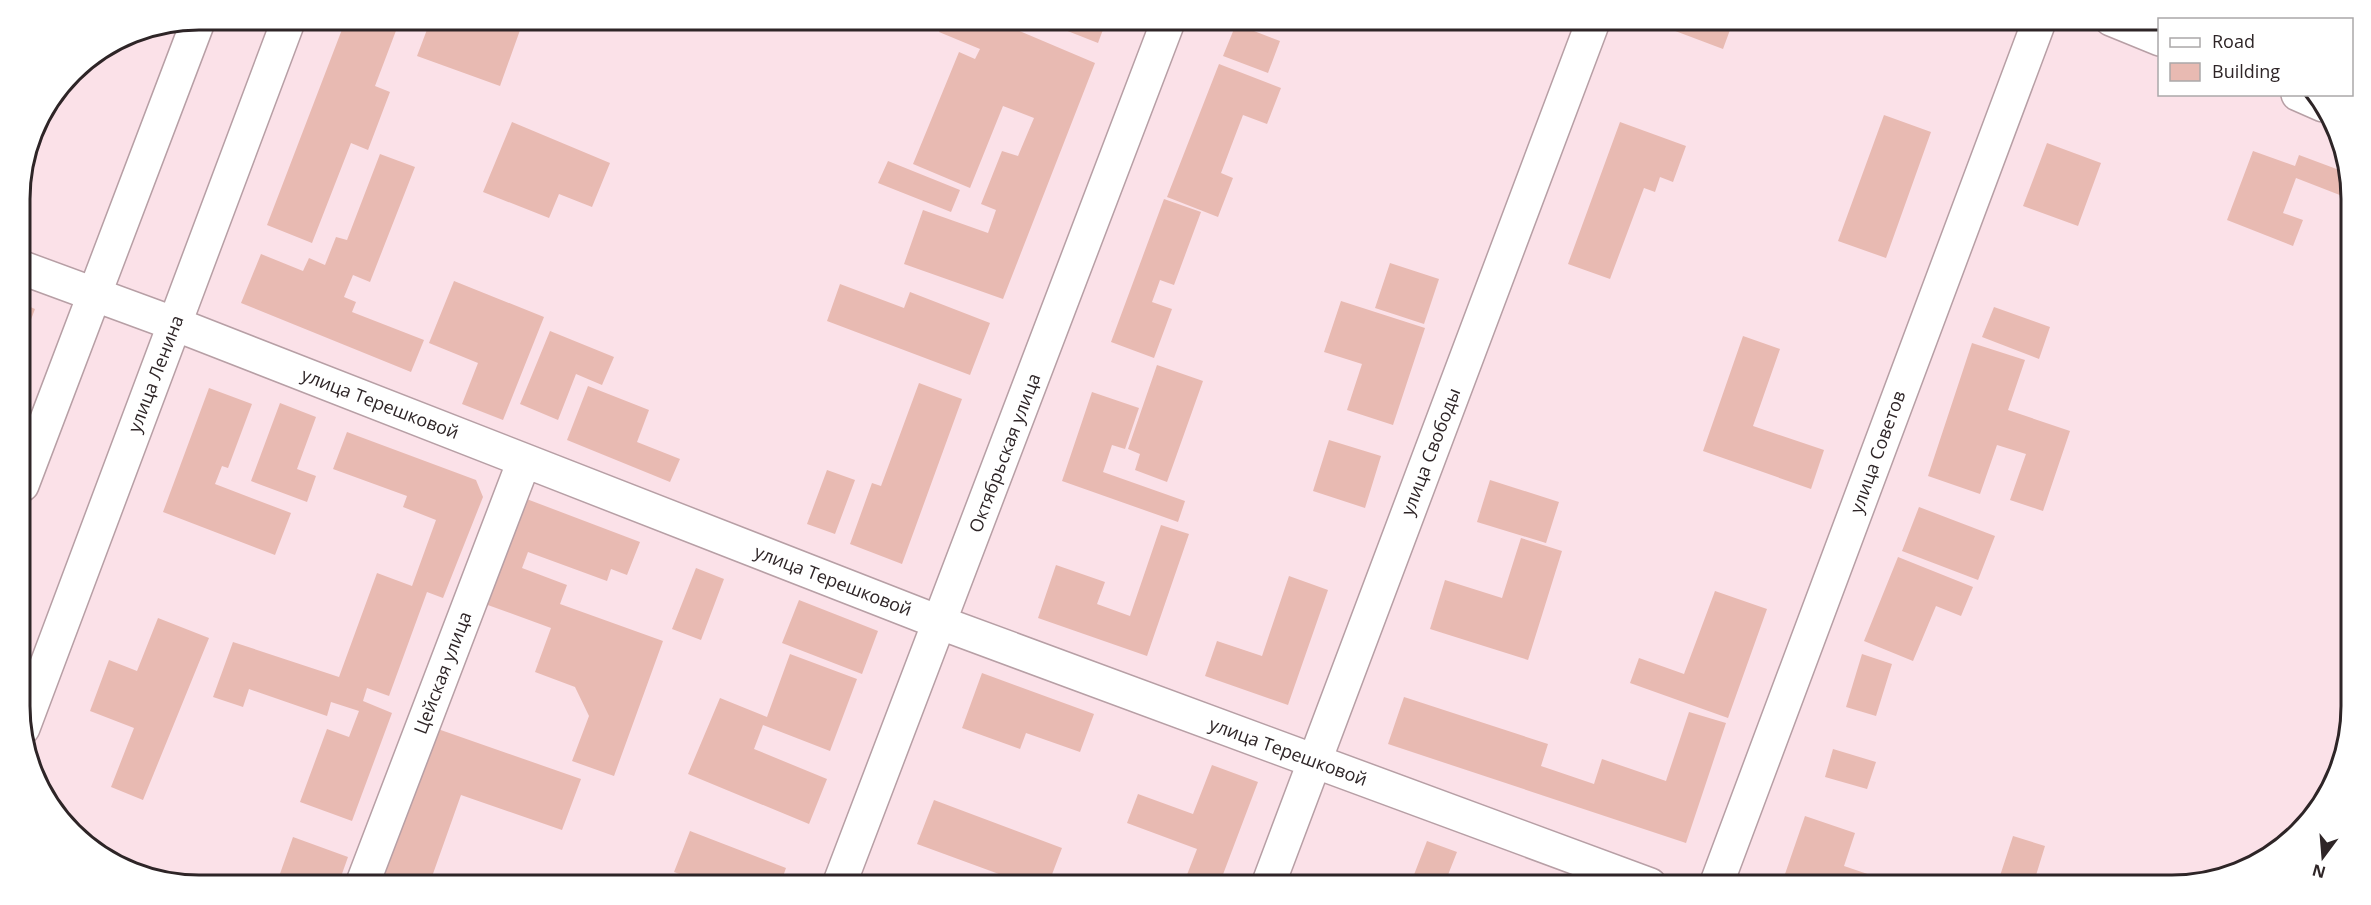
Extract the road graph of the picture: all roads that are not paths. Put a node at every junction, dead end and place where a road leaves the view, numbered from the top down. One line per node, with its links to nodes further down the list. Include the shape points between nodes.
1 (195, 30): 9 (street)
2 (286, 30): 10 (street, улица Ленина)
3 (1165, 30): 13 (street, Октябрьская улица)
4 (1590, 30): 15 (street, улица Свободы)
5 (2036, 30): 20 (street, улица Советов)
6 (2137, 30): 7 (street)
7 (2158, 38)
8 (30, 271): 9 (street, улица Терешковой)
9 (95, 295): 10 (street, улица Терешковой); 12 (street)
10 (175, 324): 11 (street, улица Терешковой); 14 (street, улица Ленина)
11 (524, 461): 13 (street, улица Терешковой); 16 (street, Цейская улица)
12 (30, 462)
13 (940, 623): 15 (street, улица Терешковой); 17 (street, Октябрьская улица)
14 (30, 709)
15 (1314, 762): 18 (street, улица Свободы); 19 (street, улица Терешковой)
16 (366, 875)
17 (843, 875)
18 (1272, 875)
19 (1623, 875)
20 (1720, 875)

